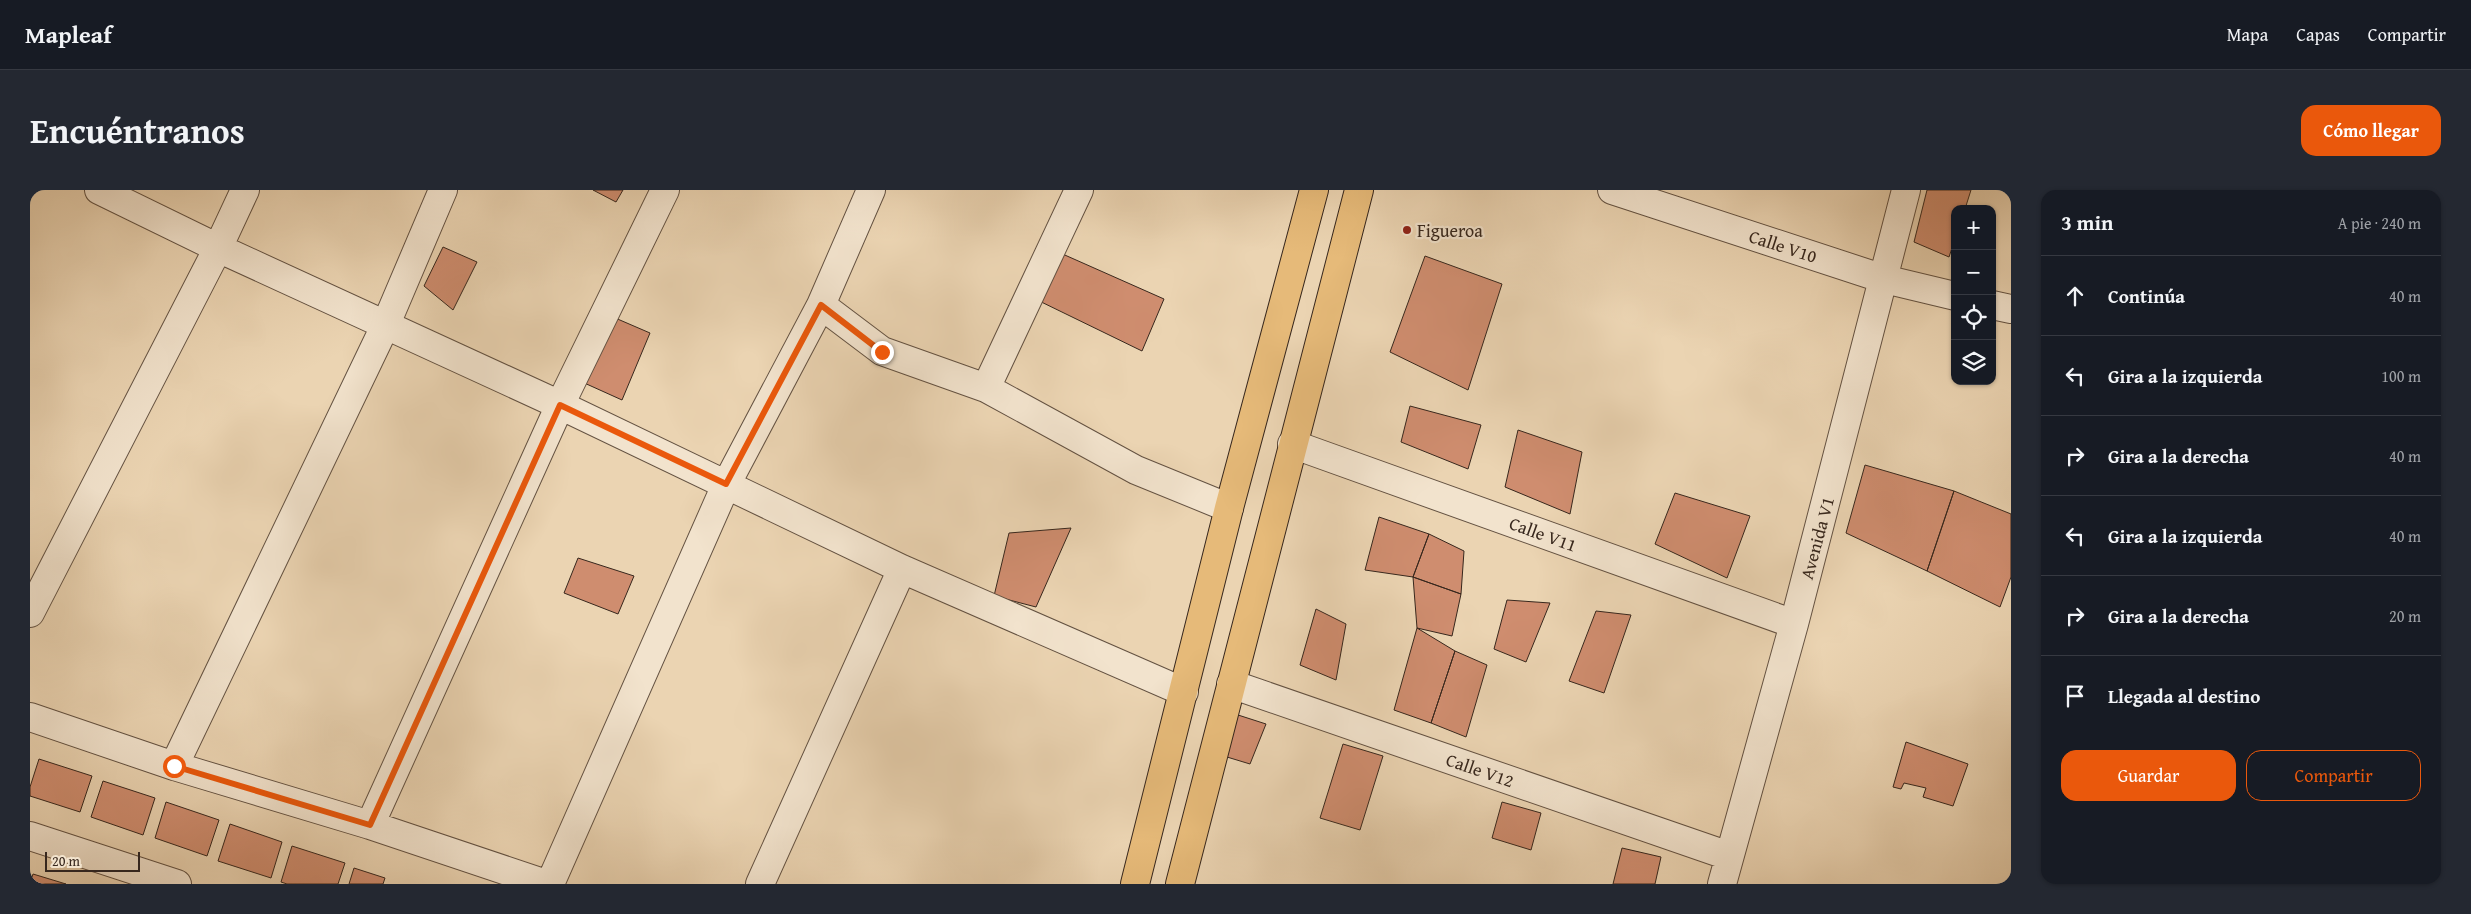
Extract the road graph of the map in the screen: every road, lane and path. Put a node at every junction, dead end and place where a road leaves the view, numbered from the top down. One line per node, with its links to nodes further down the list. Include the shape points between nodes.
1 (99, 190): 11 (street)
2 (245, 190): 11 (street)
3 (443, 190): 17 (street)
4 (665, 190): 19 (street)
5 (870, 190): 14 (street)
6 (1079, 190): 18 (street)
7 (1314, 190): 22 (main road)
8 (1612, 190): 12 (street, Calle V10)
9 (1906, 190): 12 (street, Avenida V1)
10 (1351, 193): 20 (main road)
11 (218, 248): 17 (street); 24 (street)
12 (1884, 279): 13 (street, Calle V10); 25 (street, Avenida V1)
13 (1951, 295)
14 (821, 305): 18 (street, via 882,352); 21 (street)
15 (1996, 306): 16 (street)
16 (2011, 309)
17 (386, 324): 19 (street); 29 (street)
18 (986, 388): 22 (street, via 1136,470)
19 (560, 405): 21 (street); 30 (street)
20 (1292, 444): 25 (street, Calle V11); 26 (main road)
21 (726, 484): 23 (street); 35 (street)
22 (1229, 508): 27 (main road)
23 (902, 569): 27 (street); 36 (street)
24 (30, 613)
25 (1794, 624): 32 (street, Avenida V1)
26 (1231, 684): 32 (street, Calle V12); 38 (main road)
27 (1184, 692): 37 (main road)
28 (30, 717): 29 (street)
29 (174, 766): 30 (street)
30 (370, 825): 34 (street)
31 (30, 836): 33 (street)
32 (1729, 856): 39 (street, Avenida V1)
33 (176, 884)
34 (546, 884)
35 (550, 884)
36 (760, 884)
37 (1135, 884)
38 (1180, 884)
39 (1722, 884)

